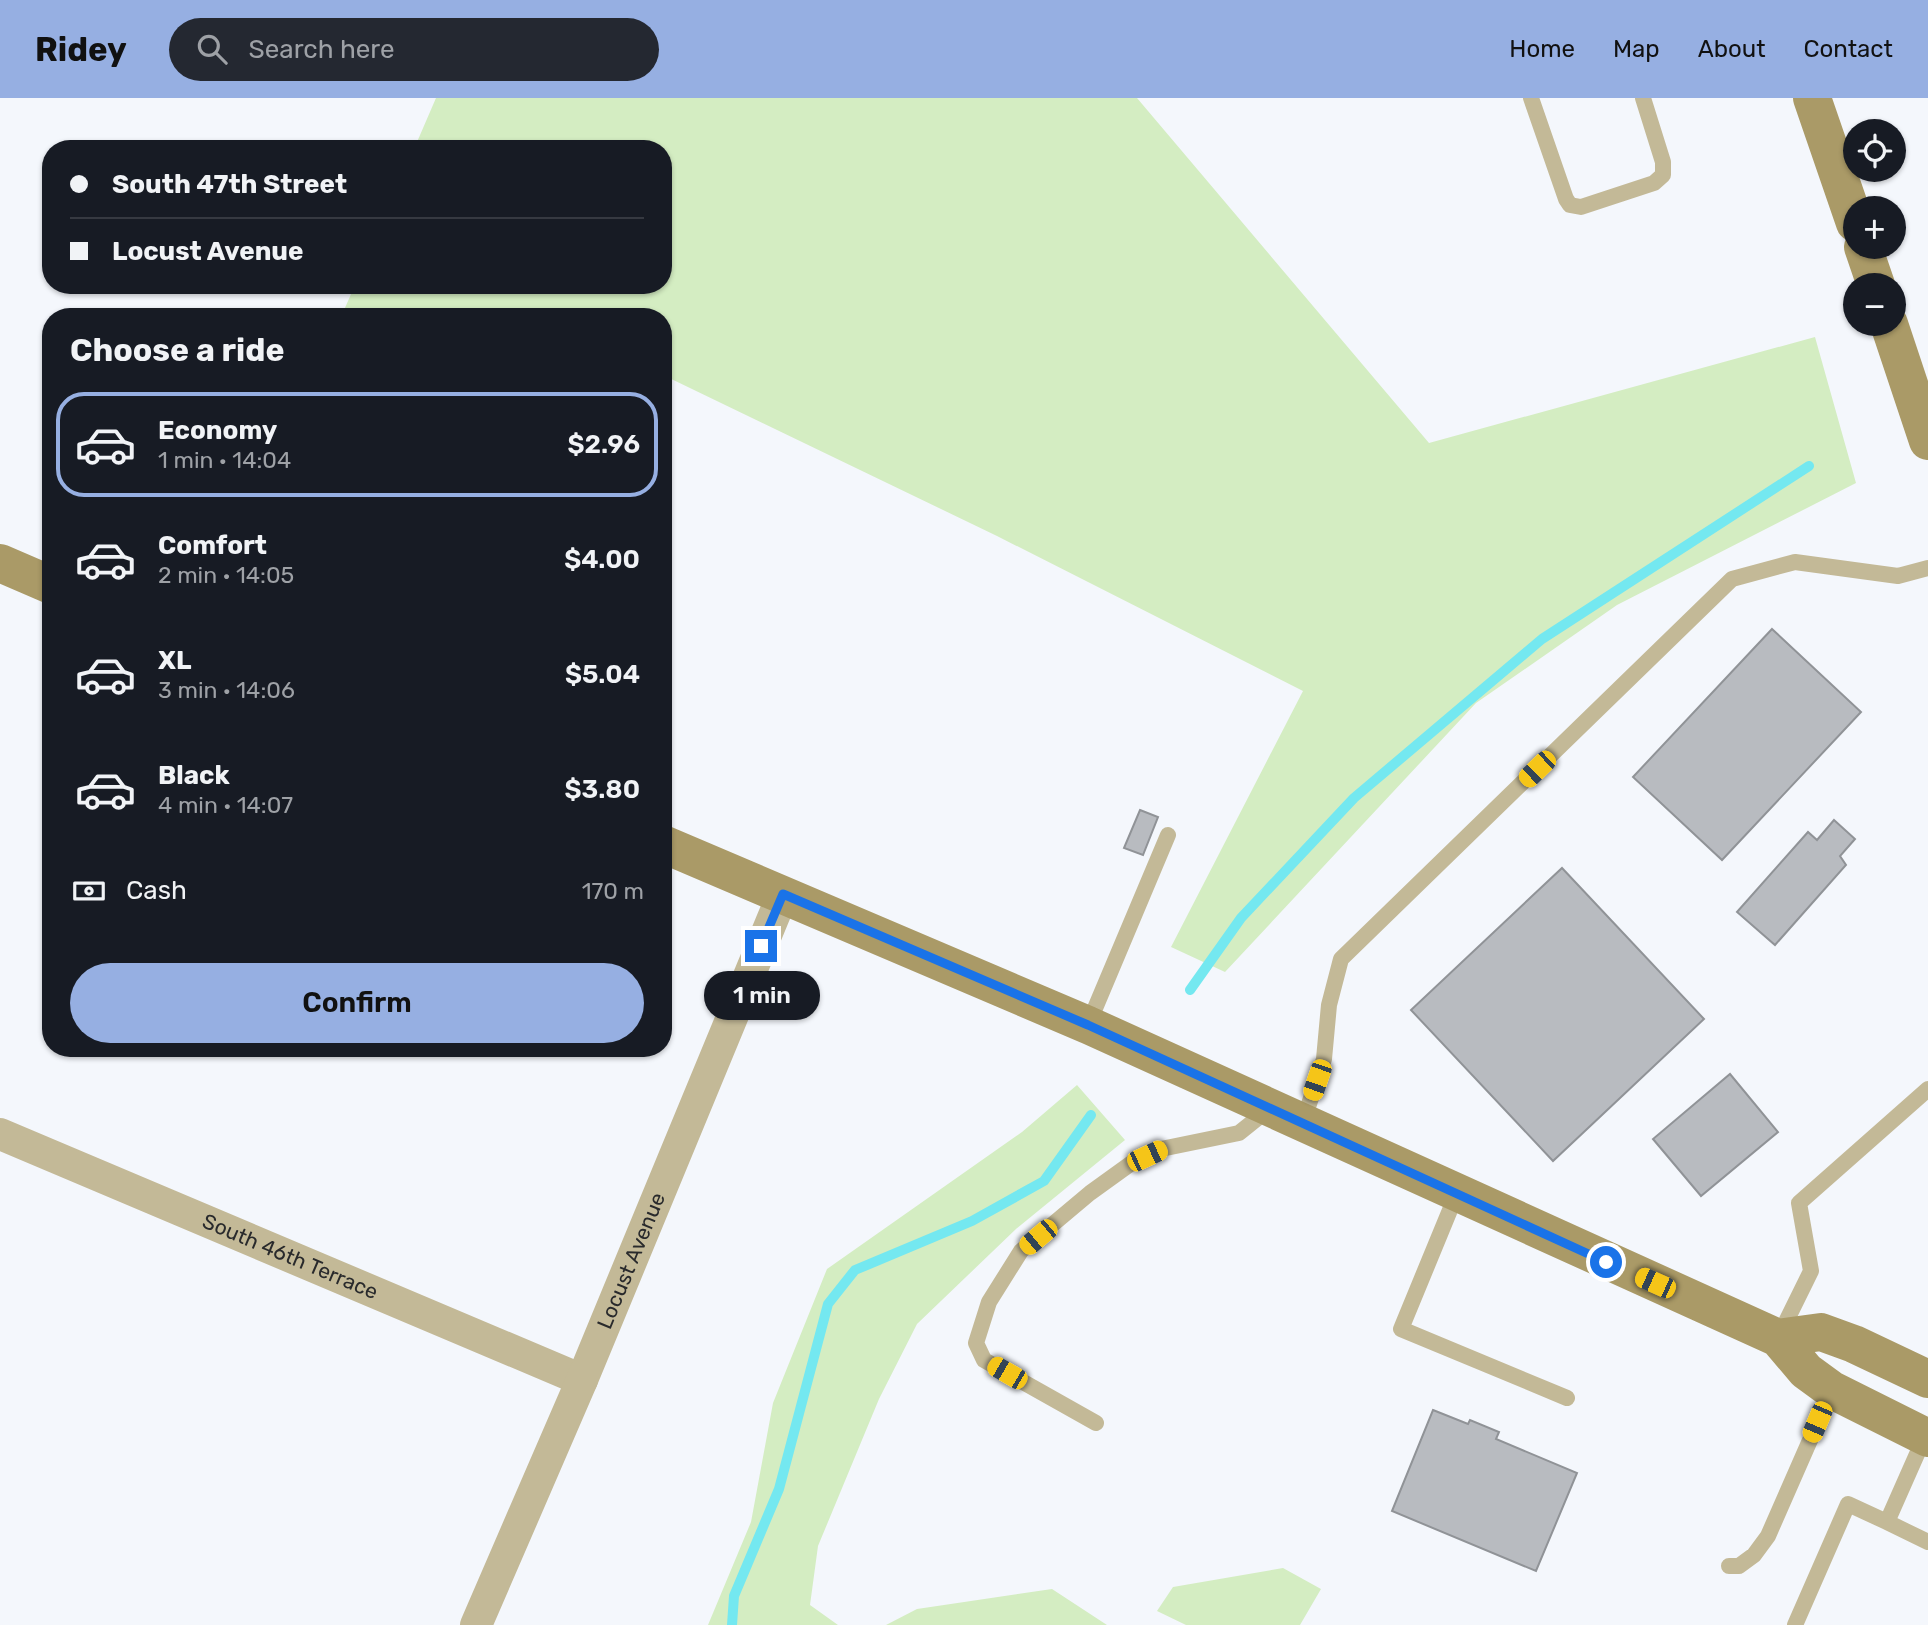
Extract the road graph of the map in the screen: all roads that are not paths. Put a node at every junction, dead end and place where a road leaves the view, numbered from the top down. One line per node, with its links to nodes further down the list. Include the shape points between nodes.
1 (1531, 98): 2 (lane, via 1566,199 1581,207 1654,183 1663,174)
2 (1643, 98)
3 (1812, 98): 4 (main road)
4 (1846, 196)
5 (1893, 336): 6 (main road)
6 (1928, 441)
7 (0, 563): 9 (main road)
8 (1928, 568): 15 (lane, via 1898,576 1795,562 1732,579 1341,959 1329,1005 1324,1059)
9 (42, 581)
10 (1168, 835): 13 (lane)
11 (672, 848): 12 (main road)
12 (783, 894): 13 (main road); 20 (street, Locust Avenue)
13 (1088, 1025): 15 (main road)
14 (1928, 1089): 18 (lane, via 1799,1203 1811,1271)
15 (1287, 1115): 17 (main road); 23 (lane, via 1239,1133 1161,1149 1133,1162 1021,1251 989,1301 976,1343 984,1360)
16 (0, 1134): 20 (street, South 46th Terrace)
17 (1457, 1193): 18 (main road); 22 (lane, via 1401,1329)
18 (1777, 1338): 19 (main road, via 1821,1332); 21 (main road, via 1806,1371)
19 (1928, 1378)
20 (582, 1380): 28 (street, Locust Avenue)
21 (1832, 1390): 24 (main road); 27 (lane, via 1768,1536 1754,1555 1739,1566)
22 (1567, 1398)
23 (1096, 1423)
24 (1926, 1437): 25 (lane)
25 (1887, 1522): 26 (lane); 29 (lane, via 1848,1504)
26 (1928, 1542)
27 (1729, 1566)
28 (476, 1625)
29 (1795, 1625)

